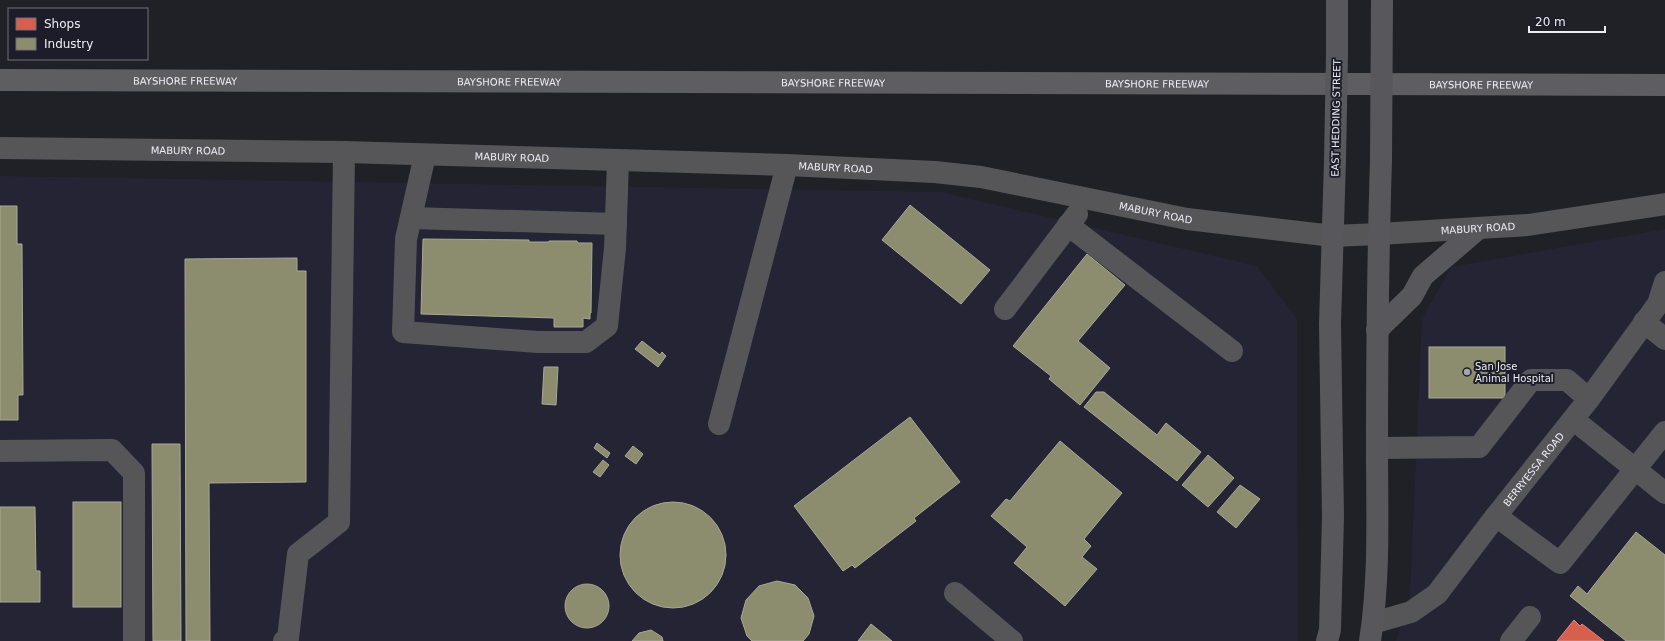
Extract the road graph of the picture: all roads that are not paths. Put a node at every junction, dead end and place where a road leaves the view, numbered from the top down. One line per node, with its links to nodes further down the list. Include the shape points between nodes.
1 (1337, 0): 17 (main road, EAST HEDDING STREET, bridge)
2 (1382, 0): 16 (main road, bridge)
3 (0, 80): 4 (highway, BAYSHORE FREEWAY)
4 (1665, 85)
5 (0, 148): 6 (street, MABURY ROAD)
6 (344, 152): 7 (street, MABURY ROAD); 37 (street, via 339,522 298,554 288,638)
7 (425, 155): 8 (street, MABURY ROAD); 12 (street)
8 (618, 161): 9 (street, MABURY ROAD); 13 (street)
9 (787, 165): 10 (street, MABURY ROAD, via 934,172 981,177); 26 (street)
10 (1089, 199): 14 (street); 17 (street, MABURY ROAD, via 1187,219)
11 (1665, 204): 15 (street, MABURY ROAD, via 1528,225)
12 (411, 218): 13 (street); 13 (street, via 406,239 403,332 538,342 586,342 607,326)
13 (616, 224)
14 (1068, 225): 19 (street); 23 (street)
15 (1480, 228): 16 (street, MABURY ROAD); 21 (main road, via 1422,276 1412,296)
16 (1379, 234): 17 (street, MABURY ROAD); 21 (main road, BERRYESSA ROAD)
17 (1333, 236): 39 (main road, via 1330,324 1333,525 1330,630)
18 (1665, 282): 20 (street, BERRYESSA ROAD, via 1658,304)
19 (1005, 309)
20 (1644, 322): 22 (street); 24 (street, BERRYESSA ROAD)
21 (1378, 330): 28 (main road, BERRYESSA ROAD)
22 (1665, 339)
23 (1232, 351)
24 (1589, 399): 25 (street, BERRYESSA ROAD); 28 (street, via 1567,380 1531,380 1479,447)
25 (1574, 420): 30 (street); 32 (street, BERRYESSA ROAD)
26 (719, 424)
27 (1665, 432): 30 (street)
28 (1377, 448): 35 (main road, BERRYESSA ROAD, via 1377,542)
29 (0, 451): 36 (street, via 112,450 134,473)
30 (1635, 470): 31 (street); 32 (street, via 1560,563)
31 (1665, 494)
32 (1496, 516): 35 (street, BERRYESSA ROAD, via 1436,594 1411,612)
33 (955, 593): 38 (street)
34 (1530, 617): 40 (street)
35 (1372, 632)
36 (134, 641)
37 (284, 641)
38 (1012, 641)
39 (1327, 641)
40 (1511, 641)

